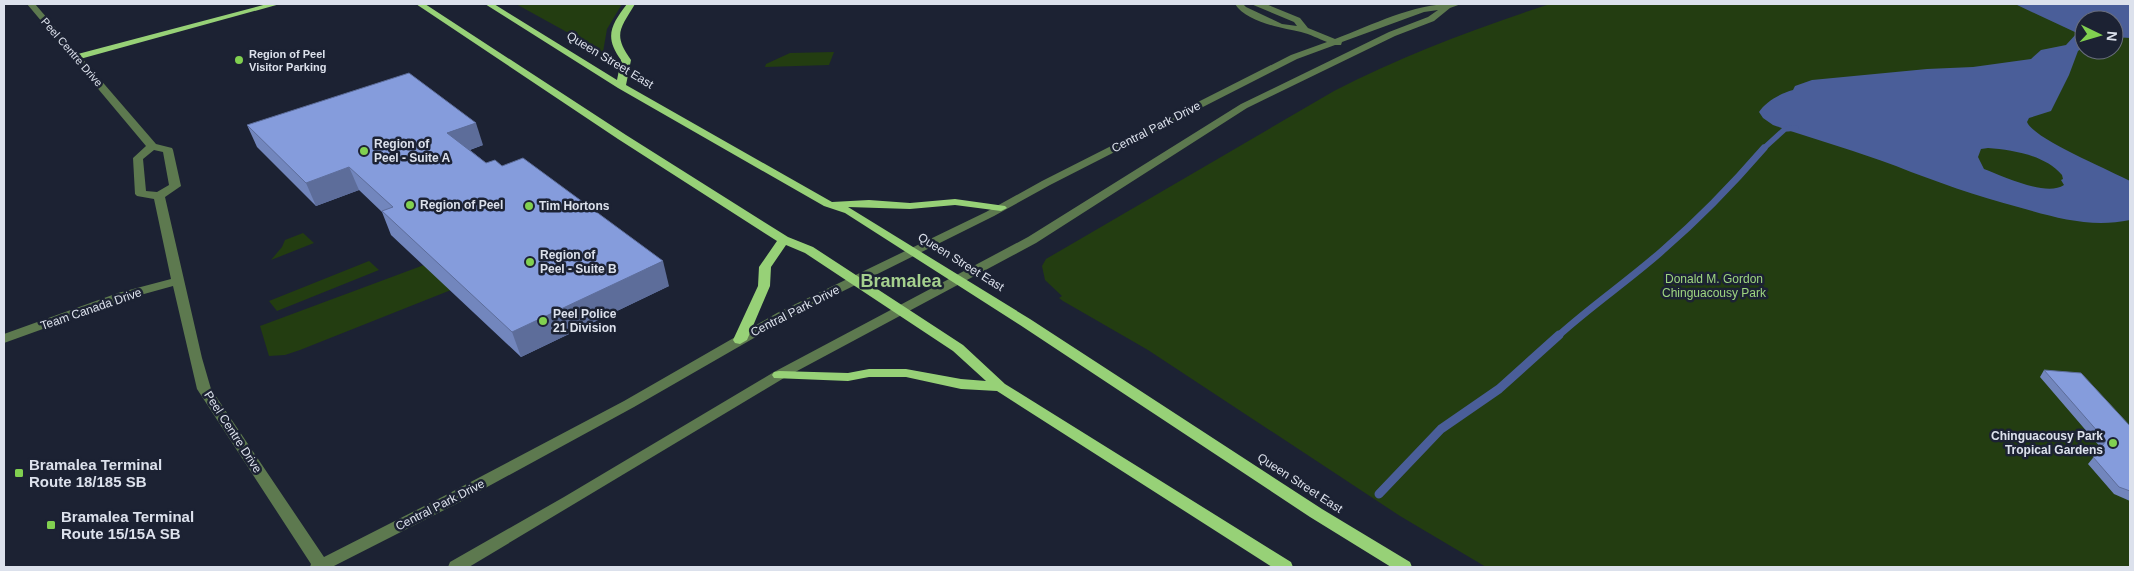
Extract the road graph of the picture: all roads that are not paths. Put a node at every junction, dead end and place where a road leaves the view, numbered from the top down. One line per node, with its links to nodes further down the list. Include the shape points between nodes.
1 (31, 4): 14 (street, Peel Centre Drive)
2 (255, 4): 14 (main road)
3 (276, 4): 14 (main road)
4 (420, 4): 20 (main road)
5 (489, 4): 15 (main road, Queen Street East)
6 (631, 4): 15 (main road, via 614,36 616,46 626,60)
7 (1239, 4): 11 (street, via 1243,9 1280,26)
8 (1255, 4): 11 (street, via 1297,20)
9 (1457, 4): 10 (street, Central Park Drive)
10 (1448, 7): 12 (street, Central Park Drive, via 1422,10); 13 (street, Central Park Drive, via 1431,19)
11 (1305, 30): 12 (street)
12 (1335, 42): 13 (street); 19 (street, Central Park Drive, via 1294,57)
13 (1357, 50): 23 (street, Central Park Drive, via 1244,106 1032,240)
14 (75, 54): 16 (street, Peel Centre Drive)
15 (621, 86): 18 (main road, Queen Street East)
16 (152, 146): 17 (street, Peel Centre Drive, via 168,150 174,186); 17 (street, via 138,158 139,187 141,194)
17 (159, 196): 24 (street, Peel Centre Drive)
18 (828, 204): 19 (main road, via 910,206 955,202); 21 (main road, Queen Street East, via 848,211)
19 (1001, 208): 21 (street, Central Park Drive)
20 (784, 240): 22 (main road, via 809,250); 27 (main road, via 765,267 764,286)
21 (914, 252): 22 (street, Central Park Drive); 23 (main road, Queen Street East)
22 (855, 280): 25 (main road); 27 (street, Central Park Drive)
23 (958, 280): 25 (street, Central Park Drive); 33 (main road, Queen Street East)
24 (180, 281): 26 (street, Team Canada Drive, via 122,296); 30 (street, Peel Centre Drive, via 204,388)
25 (900, 310): 28 (street, Central Park Drive); 29 (main road, via 958,348)
26 (4, 340)
27 (740, 340): 30 (street, Central Park Drive, via 450,500)
28 (778, 375): 29 (main road, via 848,377 906,373 961,384); 31 (street, Central Park Drive)
29 (1000, 387): 32 (main road)
30 (320, 567)
31 (456, 567)
32 (1285, 567)
33 (1404, 567)

